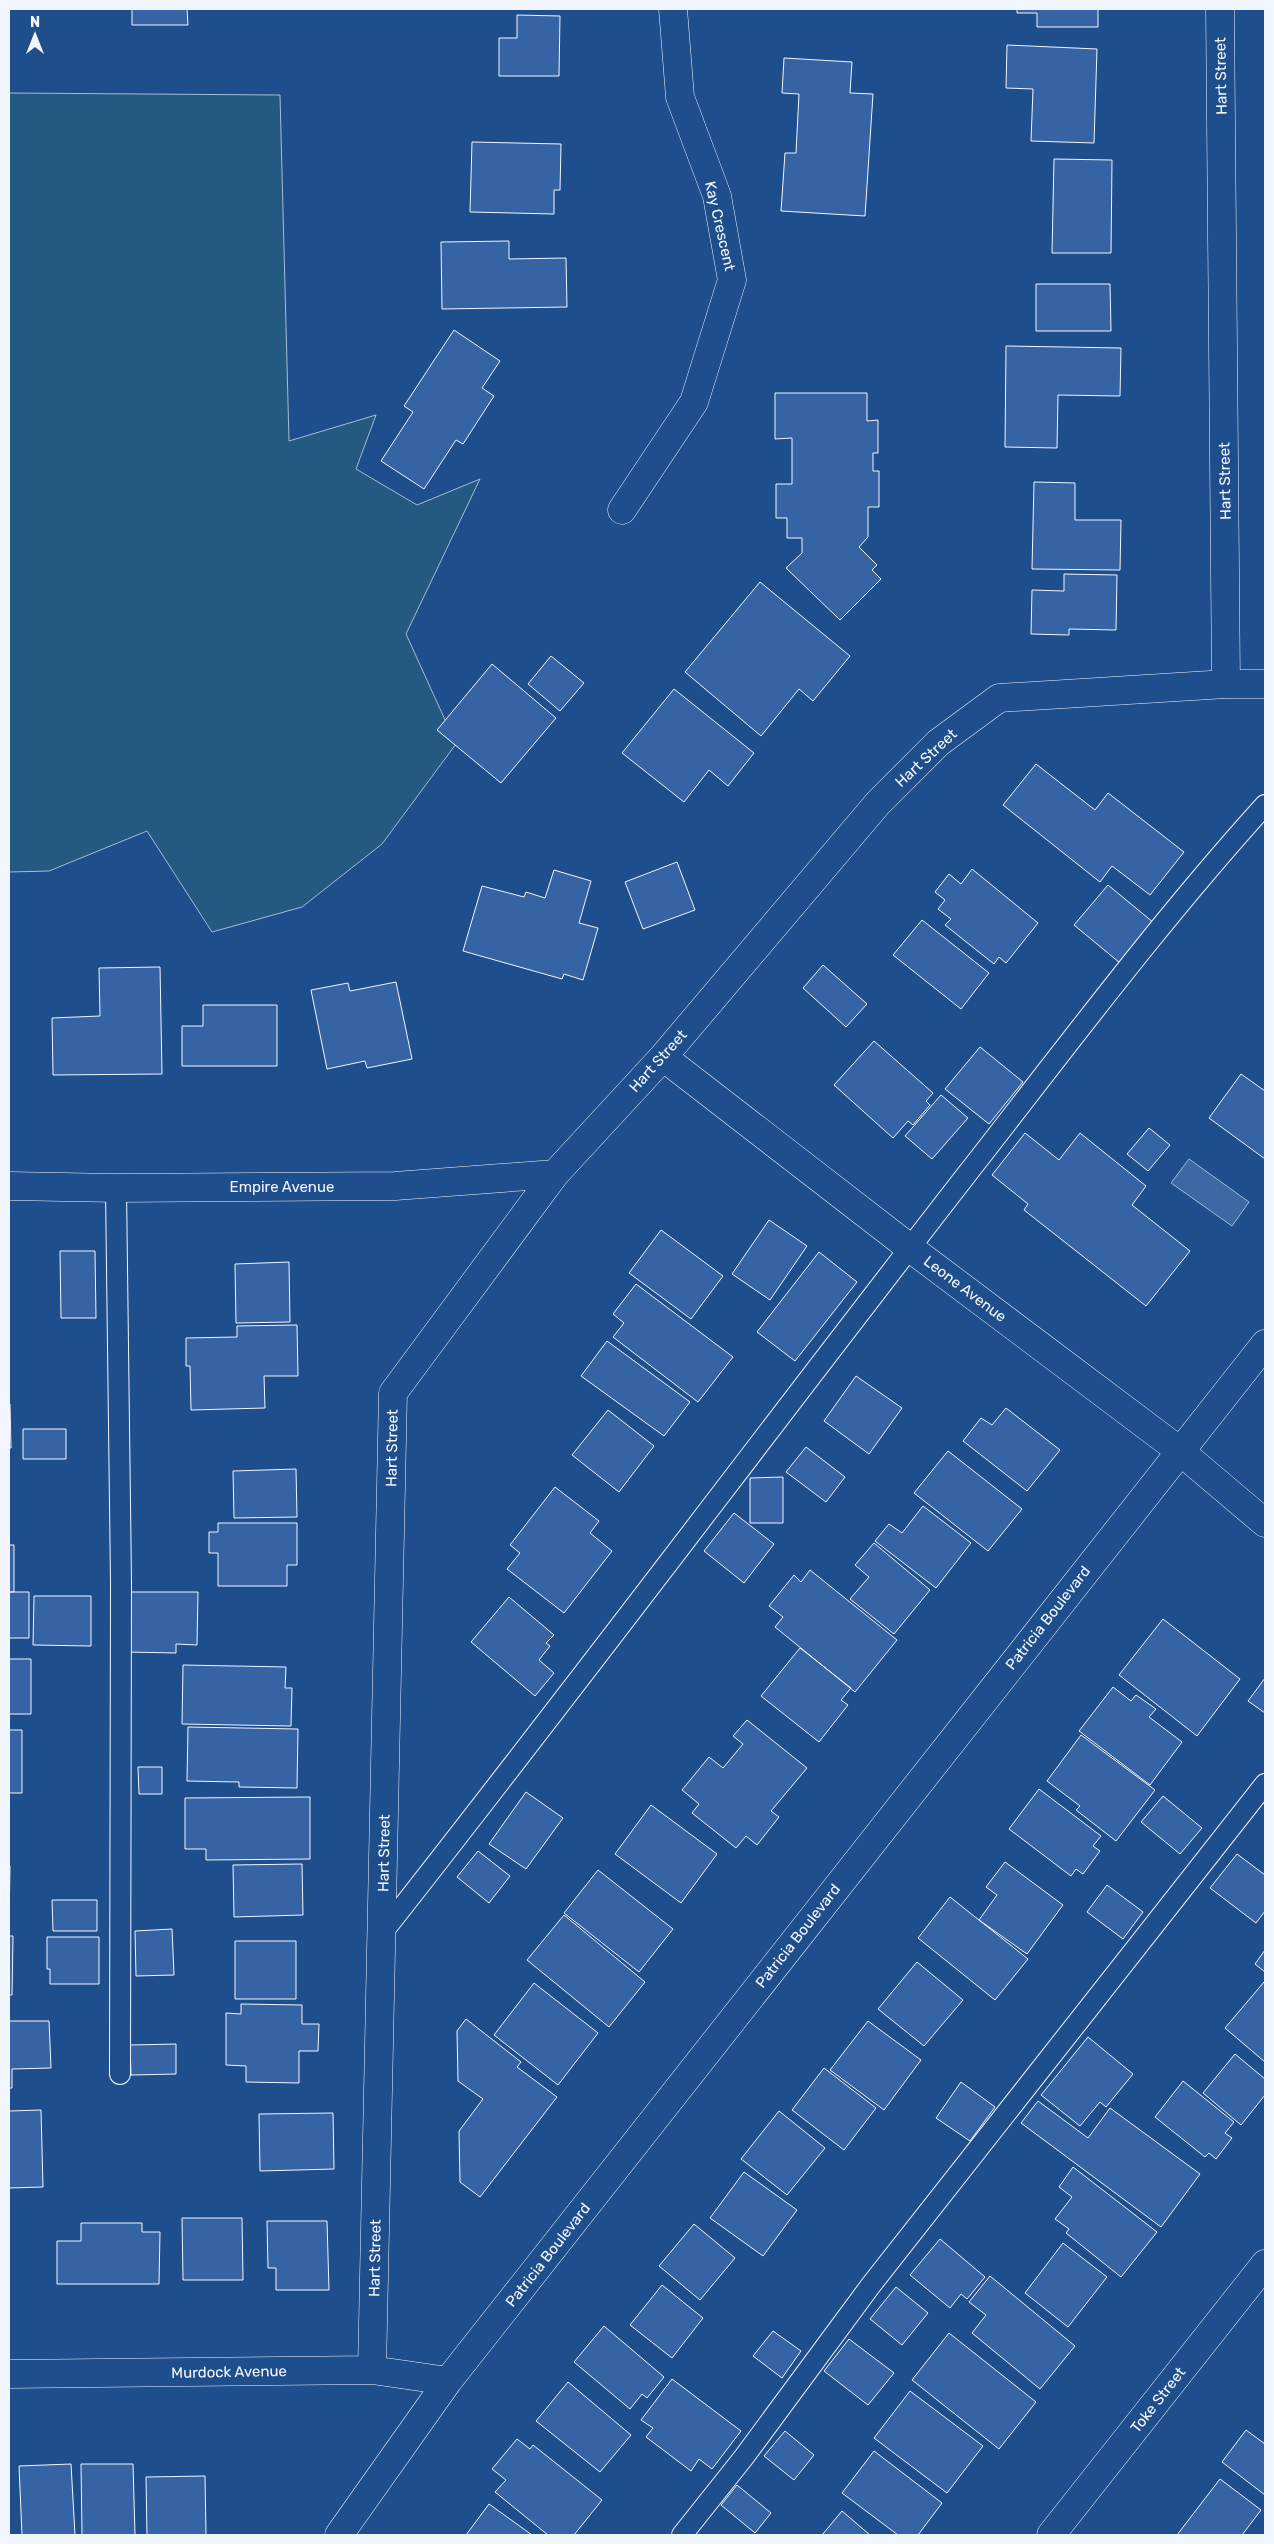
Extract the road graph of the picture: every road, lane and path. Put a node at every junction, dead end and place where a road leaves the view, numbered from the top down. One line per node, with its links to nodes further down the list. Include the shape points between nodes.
1 (673, 9): 3 (street, Kay Crescent, via 680,97 717,196 732,280 694,402)
2 (1220, 9): 4 (street, Hart Street)
3 (622, 510)
4 (1226, 684): 5 (street); 7 (street, Hart Street, via 999,698 938,743 878,803)
5 (1265, 684)
6 (1265, 804): 11 (lane, via 1208,868)
7 (663, 1057): 8 (street, Hart Street); 11 (street, Leone Avenue)
8 (555, 1174): 10 (street, Empire Avenue, via 395,1186); 16 (street, Hart Street, via 393,1393)
9 (9, 1186): 10 (street, Empire Avenue)
10 (116, 1188): 17 (lane, via 121,1583)
11 (910, 1248): 13 (street, Leone Avenue); 16 (lane)
12 (1265, 1344): 13 (street, Patricia Boulevard)
13 (1180, 1451): 14 (street, Leone Avenue); 21 (street, Patricia Boulevard)
14 (1265, 1523)
15 (1265, 1784): 23 (lane, via 871,2284 744,2457)
16 (382, 1933): 19 (street, Hart Street)
17 (120, 2074)
18 (1265, 2264): 24 (street, Toke Street)
19 (372, 2370): 20 (street, Murdock Avenue); 21 (street, Murdock Avenue)
20 (9, 2374)
21 (448, 2381): 22 (street, Patricia Boulevard)
22 (339, 2535)
23 (682, 2535)
24 (1051, 2535)

